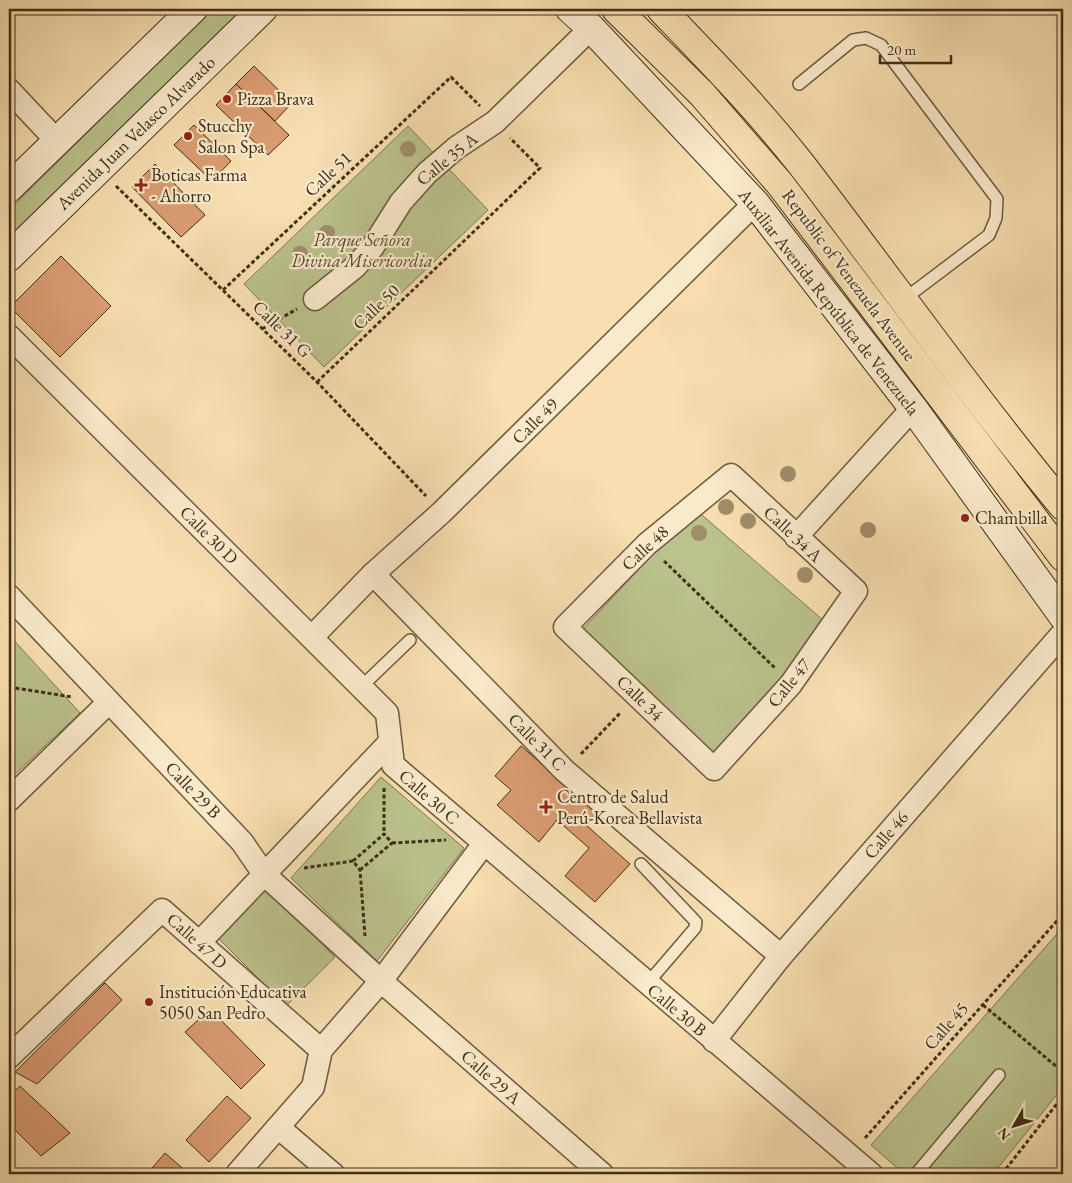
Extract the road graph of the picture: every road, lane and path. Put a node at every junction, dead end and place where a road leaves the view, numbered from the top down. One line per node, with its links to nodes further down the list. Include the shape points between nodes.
1 (193, 9): 10 (street)
2 (264, 9): 12 (street, Avenida Juan Velasco Alvarado)
3 (570, 9): 6 (street, Auxiliar Avenida República de Venezuela)
4 (616, 9): 28 (main road, Republic of Venezuela Avenue, via 702,94 780,184)
5 (662, 9): 18 (main road, Republic of Venezuela Avenue, via 760,114)
6 (591, 28): 14 (street, Auxiliar Avenida República de Venezuela); 17 (street, Calle 35 A, via 495,122 456,148 427,173 401,202 372,248 355,267)
7 (451, 76): 16 (path, Calle 51)
8 (799, 84): 18 (lane, via 853,40 866,38 881,46 997,199 996,218 989,234)
9 (9, 90): 10 (street)
10 (56, 140): 13 (street)
11 (540, 168): 21 (path, Calle 50)
12 (99, 170): 15 (street, Avenida Juan Velasco Alvarado); 16 (path, Calle 31 G)
13 (9, 188)
14 (755, 203): 22 (street, Auxiliar Avenida República de Venezuela); 25 (street, Calle 49)
15 (9, 257)
16 (223, 290): 19 (path, Calle 31 G)
17 (314, 299): 19 (path)
18 (903, 300): 24 (main road, Republic of Venezuela Avenue)
19 (262, 329): 21 (path, Calle 31 G)
20 (9, 336): 35 (street, Calle 30 D)
21 (317, 382): 25 (path, Calle 31 G)
22 (913, 408): 26 (street); 32 (street, Auxiliar Avenida República de Venezuela)
23 (731, 475): 26 (street, Calle 34 A); 27 (street, Calle 48)
24 (1063, 506)
25 (442, 512): 29 (street, Calle 49)
26 (796, 537): 30 (street, Calle 34 A)
27 (647, 544): 33 (street, Calle 48); 37 (path)
28 (1063, 557)
29 (373, 574): 35 (street, Calle 49); 45 (street, Calle 31 C)
30 (856, 591): 37 (street, Calle 47)
31 (9, 596): 41 (street, Calle 29 B)
32 (1063, 616)
33 (565, 627): 40 (street, Calle 34)
34 (1063, 632): 57 (street, Calle 46)
35 (312, 637): 38 (street, Calle 30 D)
36 (410, 640): 38 (lane)
37 (791, 684): 44 (street, Calle 47)
38 (361, 686): 42 (street, Calle 30 D, via 387,713)
39 (9, 687): 41 (path)
40 (637, 696): 44 (street, Calle 34); 45 (path)
41 (109, 702): 46 (street); 53 (street, Calle 29 B, via 242,842)
42 (390, 742): 43 (street, Calle 30 C); 53 (street)
43 (393, 765): 47 (path, via 384,774); 48 (street, Calle 30 C)
44 (714, 769)
45 (564, 770): 57 (street, Calle 31 C)
46 (9, 800)
47 (384, 834): 49 (path); 50 (path)
48 (480, 842): 49 (path); 58 (street); 59 (street, Calle 30 B)
49 (392, 843): 52 (path)
50 (353, 861): 52 (path); 53 (path)
51 (641, 864): 59 (lane, via 696,922 695,928)
52 (360, 870): 55 (path)
53 (264, 874): 56 (street); 58 (street, Calle 29 B)
54 (1063, 914): 60 (path, Calle 45)
55 (366, 938)
56 (199, 943): 62 (street, Calle 47 D); 63 (street, Calle 47 D, via 162,910)
57 (781, 956): 61 (street, Calle 46)
58 (380, 981): 62 (street); 71 (street, Calle 29 A)
59 (647, 984): 61 (street, Calle 30 B)
60 (983, 1005): 64 (path); 68 (path, Calle 45)
61 (714, 1041): 68 (street, Calle 30 B)
62 (321, 1050): 67 (street, via 314,1087)
63 (9, 1057)
64 (1063, 1072)
65 (999, 1075): 73 (lane)
66 (1063, 1096): 74 (path)
67 (278, 1127): 69 (street); 70 (street)
68 (850, 1156): 72 (street, Calle 30 B)
69 (237, 1174)
70 (333, 1174)
71 (602, 1174)
72 (871, 1174)
73 (916, 1174)
74 (1002, 1174)

